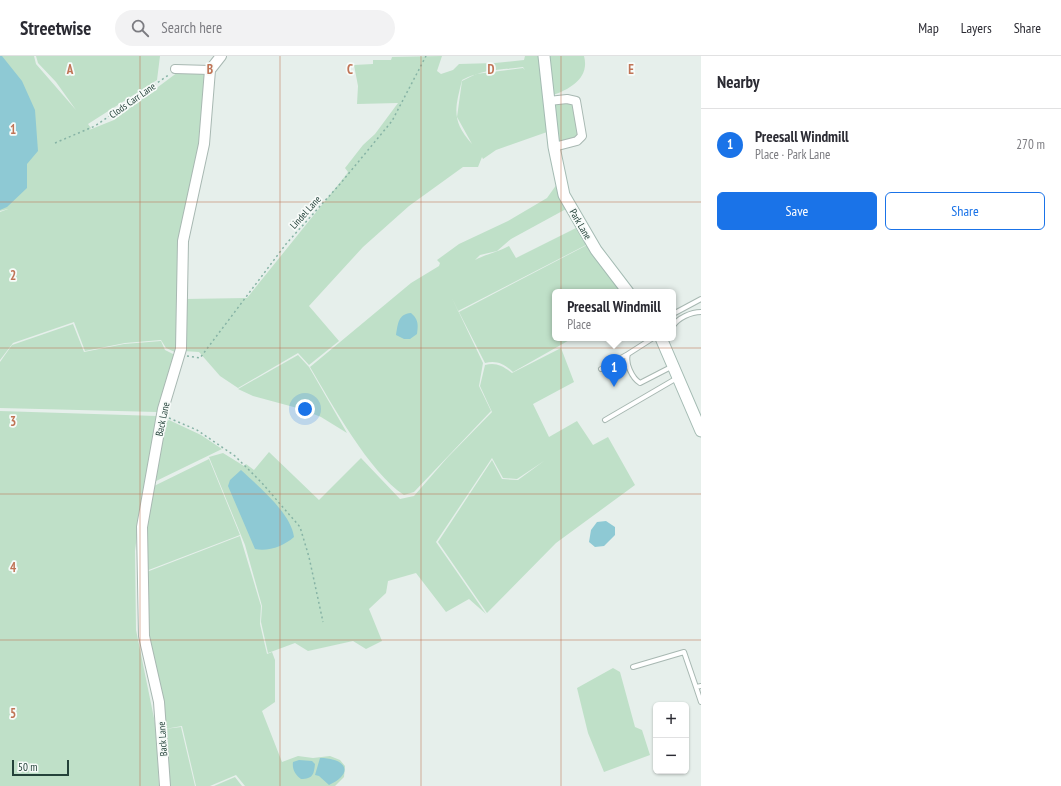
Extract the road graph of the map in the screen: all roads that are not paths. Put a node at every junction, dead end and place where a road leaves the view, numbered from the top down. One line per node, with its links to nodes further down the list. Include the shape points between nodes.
1 (221, 56): 4 (street)
2 (544, 56): 5 (main road, Park Lane)
3 (175, 69): 4 (street)
4 (210, 70): 24 (street, Back Lane, via 204,144 183,241 181,349 162,415 142,527 144,636 159,702)
5 (549, 101): 6 (main road, Park Lane); 6 (street, via 576,101 582,136 577,141)
6 (554, 147): 7 (main road, Park Lane, via 564,195 596,250)
7 (626, 289)
8 (701, 299): 9 (lane)
9 (676, 312)
10 (701, 312): 11 (lane, via 695,312)
11 (676, 322)
12 (648, 341): 14 (lane)
13 (662, 341): 15 (main road)
14 (628, 354): 15 (lane, via 627,362 636,381 640,383); 16 (lane)
15 (673, 366): 17 (main road)
16 (601, 369)
17 (678, 377): 18 (lane); 19 (main road)
18 (605, 420)
19 (701, 431)
20 (633, 667): 22 (lane, via 684,652)
21 (701, 686): 22 (lane)
22 (696, 687): 23 (lane)
23 (701, 702)
24 (165, 786)

